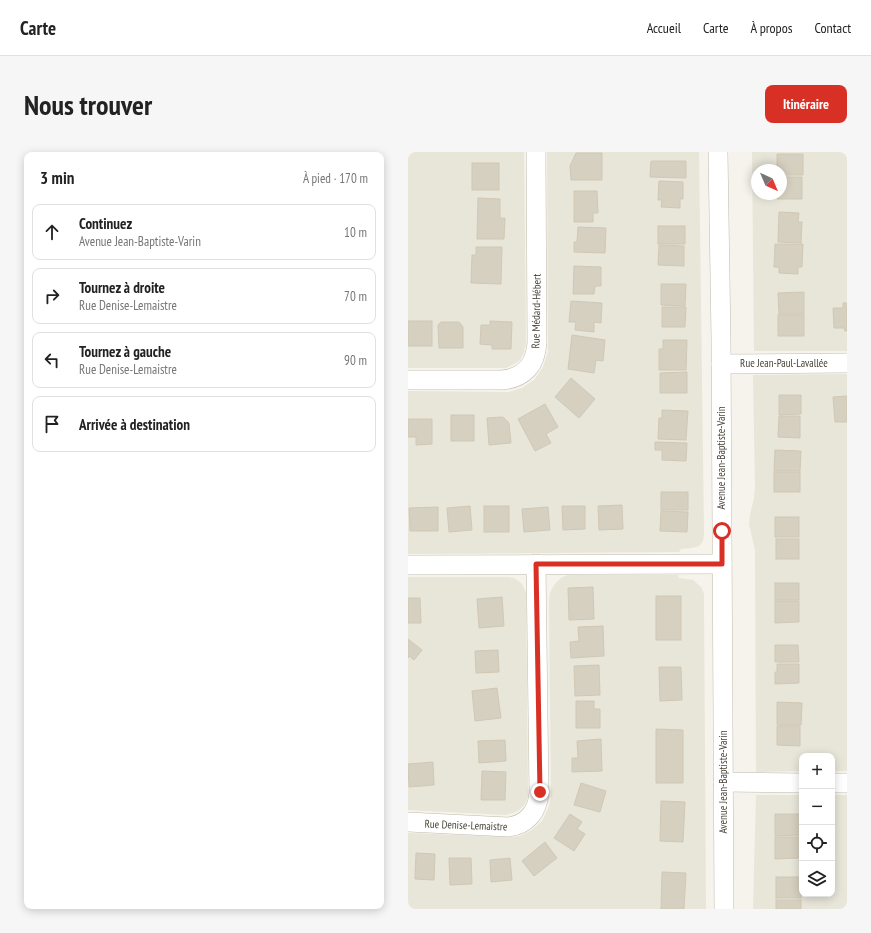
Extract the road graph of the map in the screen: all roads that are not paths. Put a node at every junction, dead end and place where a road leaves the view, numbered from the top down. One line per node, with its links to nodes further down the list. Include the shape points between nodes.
1 (536, 152): 5 (street, Rue Médard-Hébert, via 535,357 525,371 510,379)
2 (718, 152): 4 (street, Avenue Jean-Baptiste-Varin)
3 (847, 363): 4 (street, Rue Jean-Paul-Lavallée)
4 (721, 364): 7 (street, Avenue Jean-Baptiste-Varin)
5 (408, 380)
6 (536, 564): 7 (street); 8 (street); 13 (street, Rue Denise-Lemaistre, via 540,792 536,808 524,822 516,826)
7 (722, 564): 9 (street, Avenue Jean-Baptiste-Varin)
8 (408, 566)
9 (723, 782): 10 (street); 14 (street, Avenue Jean-Baptiste-Varin)
10 (799, 783)
11 (835, 783): 12 (street)
12 (847, 783)
13 (408, 822)
14 (724, 909)

